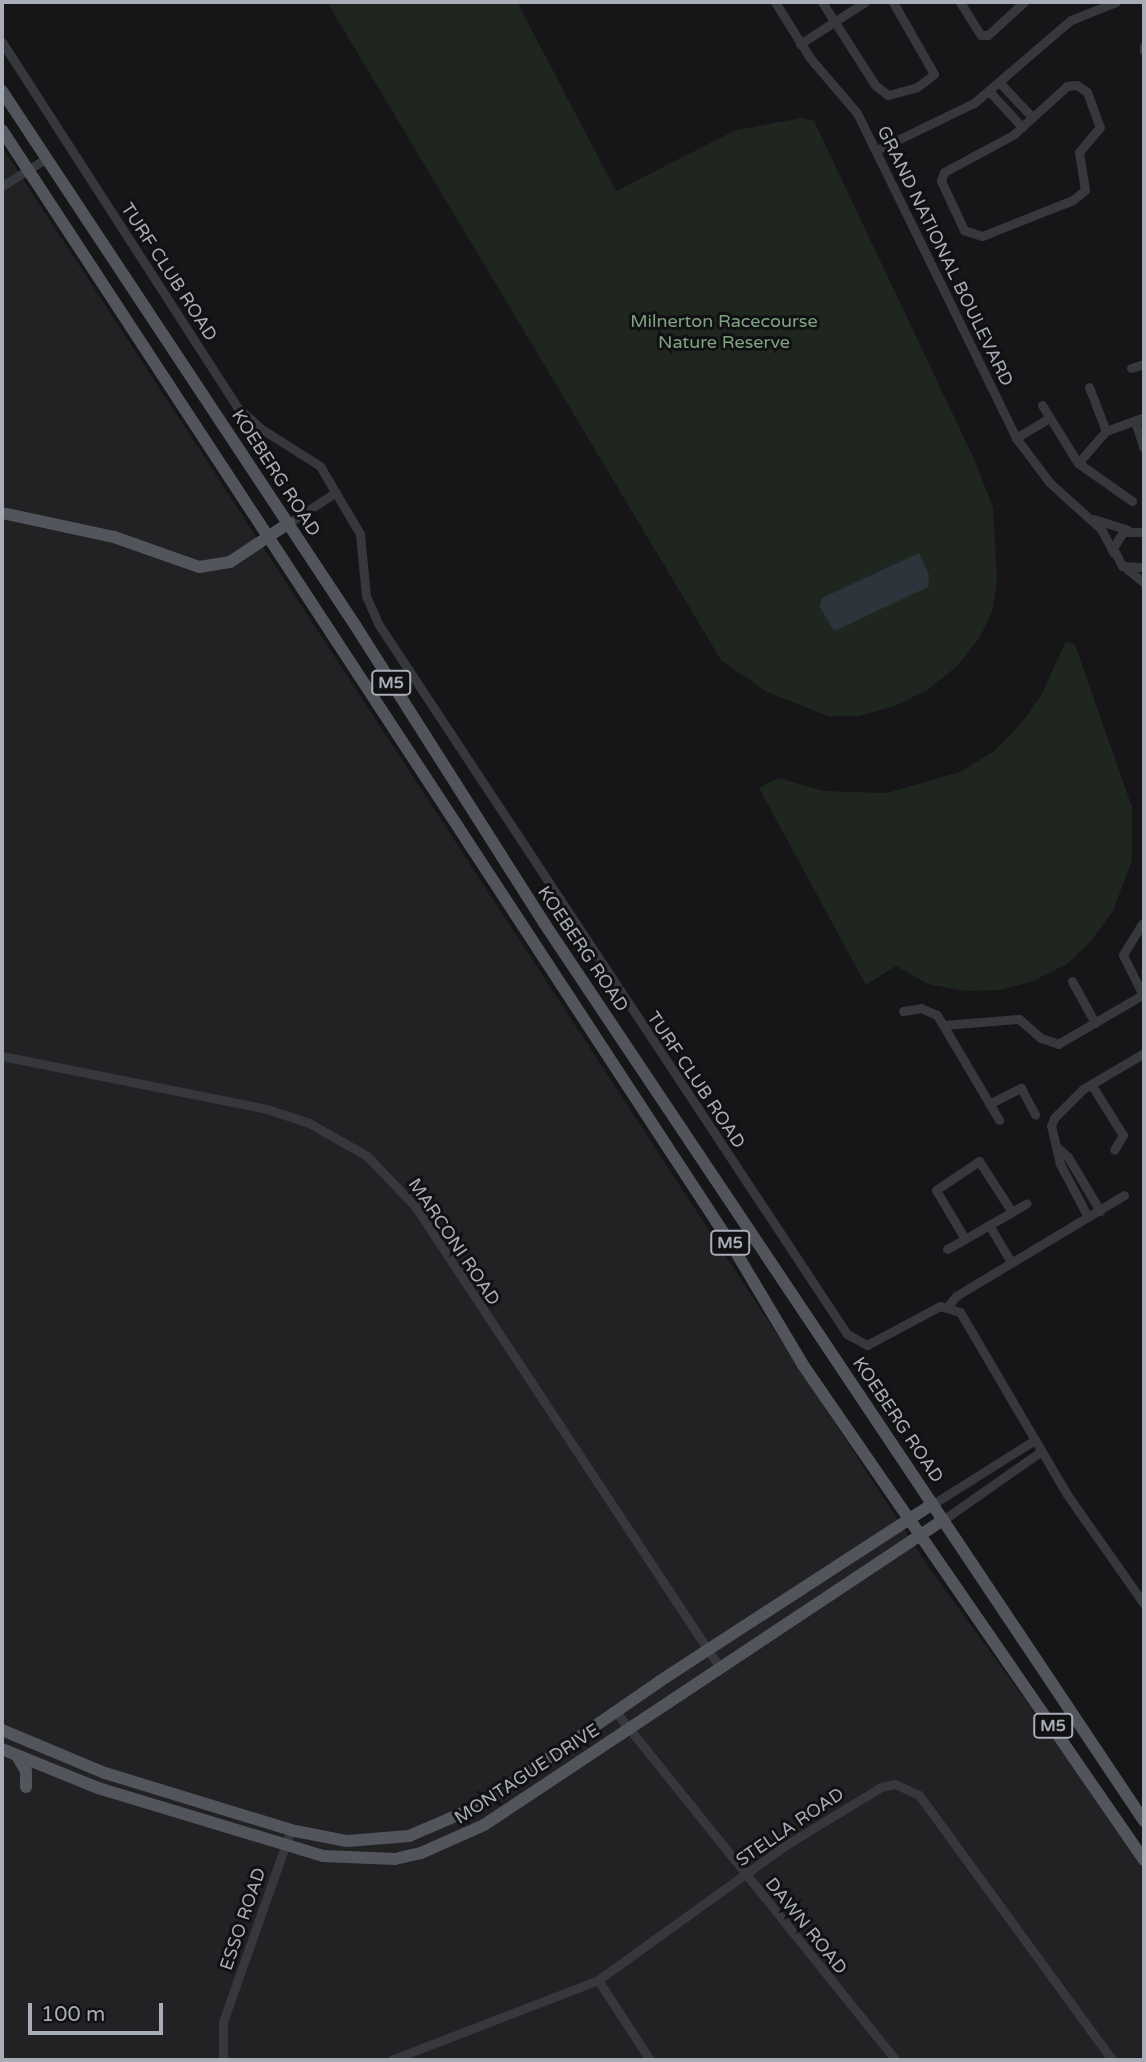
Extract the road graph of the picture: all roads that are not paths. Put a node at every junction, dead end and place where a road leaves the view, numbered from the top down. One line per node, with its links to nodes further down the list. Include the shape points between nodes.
1 (775, 2): 10 (street, GRAND NATIONAL BOULEVARD)
2 (822, 2): 8 (street)
3 (865, 2): 8 (street)
4 (893, 2): 8 (street, via 933,70 930,79 907,92 881,93)
5 (960, 2): 6 (street, via 981,35 988,35)
6 (1024, 2)
7 (1116, 2): 11 (street, via 1071,20)
8 (834, 21): 10 (street)
9 (2, 43): 31 (street, TURF CLUB ROAD, via 237,407 260,428 314,460)
10 (800, 44): 17 (street, GRAND NATIONAL BOULEVARD, via 857,113)
11 (999, 82): 13 (street); 14 (street)
12 (2, 91): 18 (main road, KOEBERG ROAD / M5)
13 (989, 91): 15 (street); 17 (street, via 954,114)
14 (1032, 117): 15 (street); 15 (street, via 1067,86 1077,85 1087,92 1100,127 1080,152 1085,190 1073,200 982,236 969,234 942,175)
15 (1022, 127)
16 (2, 130): 19 (main road, M5)
17 (877, 150): 28 (street, GRAND NATIONAL BOULEVARD)
18 (47, 158): 19 (street); 35 (main road, KOEBERG ROAD / M5)
19 (28, 171): 20 (street); 38 (main road, M5)
20 (2, 186)
21 (1144, 364): 22 (street)
22 (1131, 368)
23 (1089, 387): 27 (street)
24 (1042, 405): 26 (street)
25 (1139, 419): 27 (street); 29 (street)
26 (1050, 420): 28 (street); 30 (street)
27 (1106, 431): 30 (street)
28 (1017, 440): 34 (street, GRAND NATIONAL BOULEVARD, via 1055,489)
29 (1144, 448)
30 (1078, 463): 32 (street)
31 (336, 492): 35 (street); 66 (street, TURF CLUB ROAD, via 360,534 366,596 379,625 847,1335 867,1345)
32 (1132, 501)
33 (2, 513): 38 (main road, via 114,537 195,567 225,565)
34 (1092, 519): 36 (street, GRAND NATIONAL BOULEVARD); 39 (street, GRAND NATIONAL BOULEVARD)
35 (289, 523): 38 (main road); 69 (main road, KOEBERG ROAD / M5, via 544,923)
36 (1128, 530): 37 (street, GRAND NATIONAL BOULEVARD); 39 (street, via 1116,539)
37 (1144, 531)
38 (267, 540): 70 (main road, M5)
39 (1114, 553): 41 (street, GRAND NATIONAL BOULEVARD)
40 (1144, 567): 41 (street)
41 (1127, 568): 42 (street)
42 (1144, 583)
43 (1142, 925): 45 (street, via 1123,955)
44 (1072, 981): 47 (street)
45 (1144, 995): 47 (street)
46 (903, 1011): 48 (street, via 921,1008)
47 (1094, 1023): 48 (street, via 1054,1044 1019,1019)
48 (944, 1025): 52 (street)
49 (1144, 1053): 51 (street)
50 (2, 1056): 74 (street, MARCONI ROAD, via 267,1109 318,1127 367,1156 415,1206)
51 (1091, 1084): 55 (street, via 1054,1118); 56 (street, via 1123,1135)
52 (989, 1104): 53 (street, via 1021,1088); 54 (street)
53 (1035, 1114)
54 (999, 1120)
55 (1056, 1146): 59 (street, via 1068,1157); 61 (street, via 1060,1164)
56 (1114, 1150)
57 (1124, 1195): 59 (street)
58 (1027, 1203): 60 (street)
59 (1100, 1211): 61 (street)
60 (1012, 1212): 62 (street); 63 (street, via 984,1163 972,1163 936,1190)
61 (1088, 1217): 65 (street)
62 (989, 1225): 63 (street); 65 (street)
63 (965, 1239): 64 (street)
64 (947, 1249)
65 (1011, 1262): 66 (street, via 956,1296)
66 (948, 1306): 67 (street, via 960,1312)
67 (1033, 1441): 68 (street); 69 (street)
68 (1040, 1452): 71 (street); 73 (street)
69 (933, 1504): 70 (main road, MONTAGUE DRIVE); 71 (main road, KOEBERG ROAD / M5)
70 (908, 1520): 72 (main road, M5); 74 (main road, MONTAGUE DRIVE)
71 (943, 1520): 72 (main road, MONTAGUE DRIVE); 82 (main road, KOEBERG ROAD / M5)
72 (918, 1536): 75 (main road, MONTAGUE DRIVE); 85 (main road, M5)
73 (1144, 1604)
74 (707, 1649): 75 (street, MARCONI ROAD); 76 (main road, MONTAGUE DRIVE)
75 (720, 1668): 77 (main road, MONTAGUE DRIVE)
76 (615, 1711): 77 (street, DAWN ROAD); 83 (main road, MONTAGUE DRIVE, via 479,1806 431,1830 362,1841)
77 (628, 1729): 84 (main road, MONTAGUE DRIVE, via 490,1822 445,1845 395,1859 353,1860); 86 (street, DAWN ROAD)
78 (2, 1730): 83 (main road, MONTAGUE DRIVE, via 106,1773)
79 (2, 1749): 80 (main road, MONTAGUE DRIVE)
80 (18, 1756): 81 (main road, via 26,1771); 84 (main road, MONTAGUE DRIVE, via 98,1788)
81 (26, 1787)
82 (1144, 1821)
83 (291, 1829): 84 (street, ESSO ROAD)
84 (285, 1846): 88 (street, ESSO ROAD, via 223,2022)
85 (1144, 1860)
86 (745, 1876): 87 (street, STELLA ROAD); 91 (street, DAWN ROAD); 92 (street, STELLA ROAD, via 881,1787 902,1784 911,1788)
87 (598, 1980): 89 (street, STELLA ROAD); 90 (street)
88 (223, 2060)
89 (391, 2060)
90 (650, 2060)
91 (896, 2060)
92 (1112, 2060)

